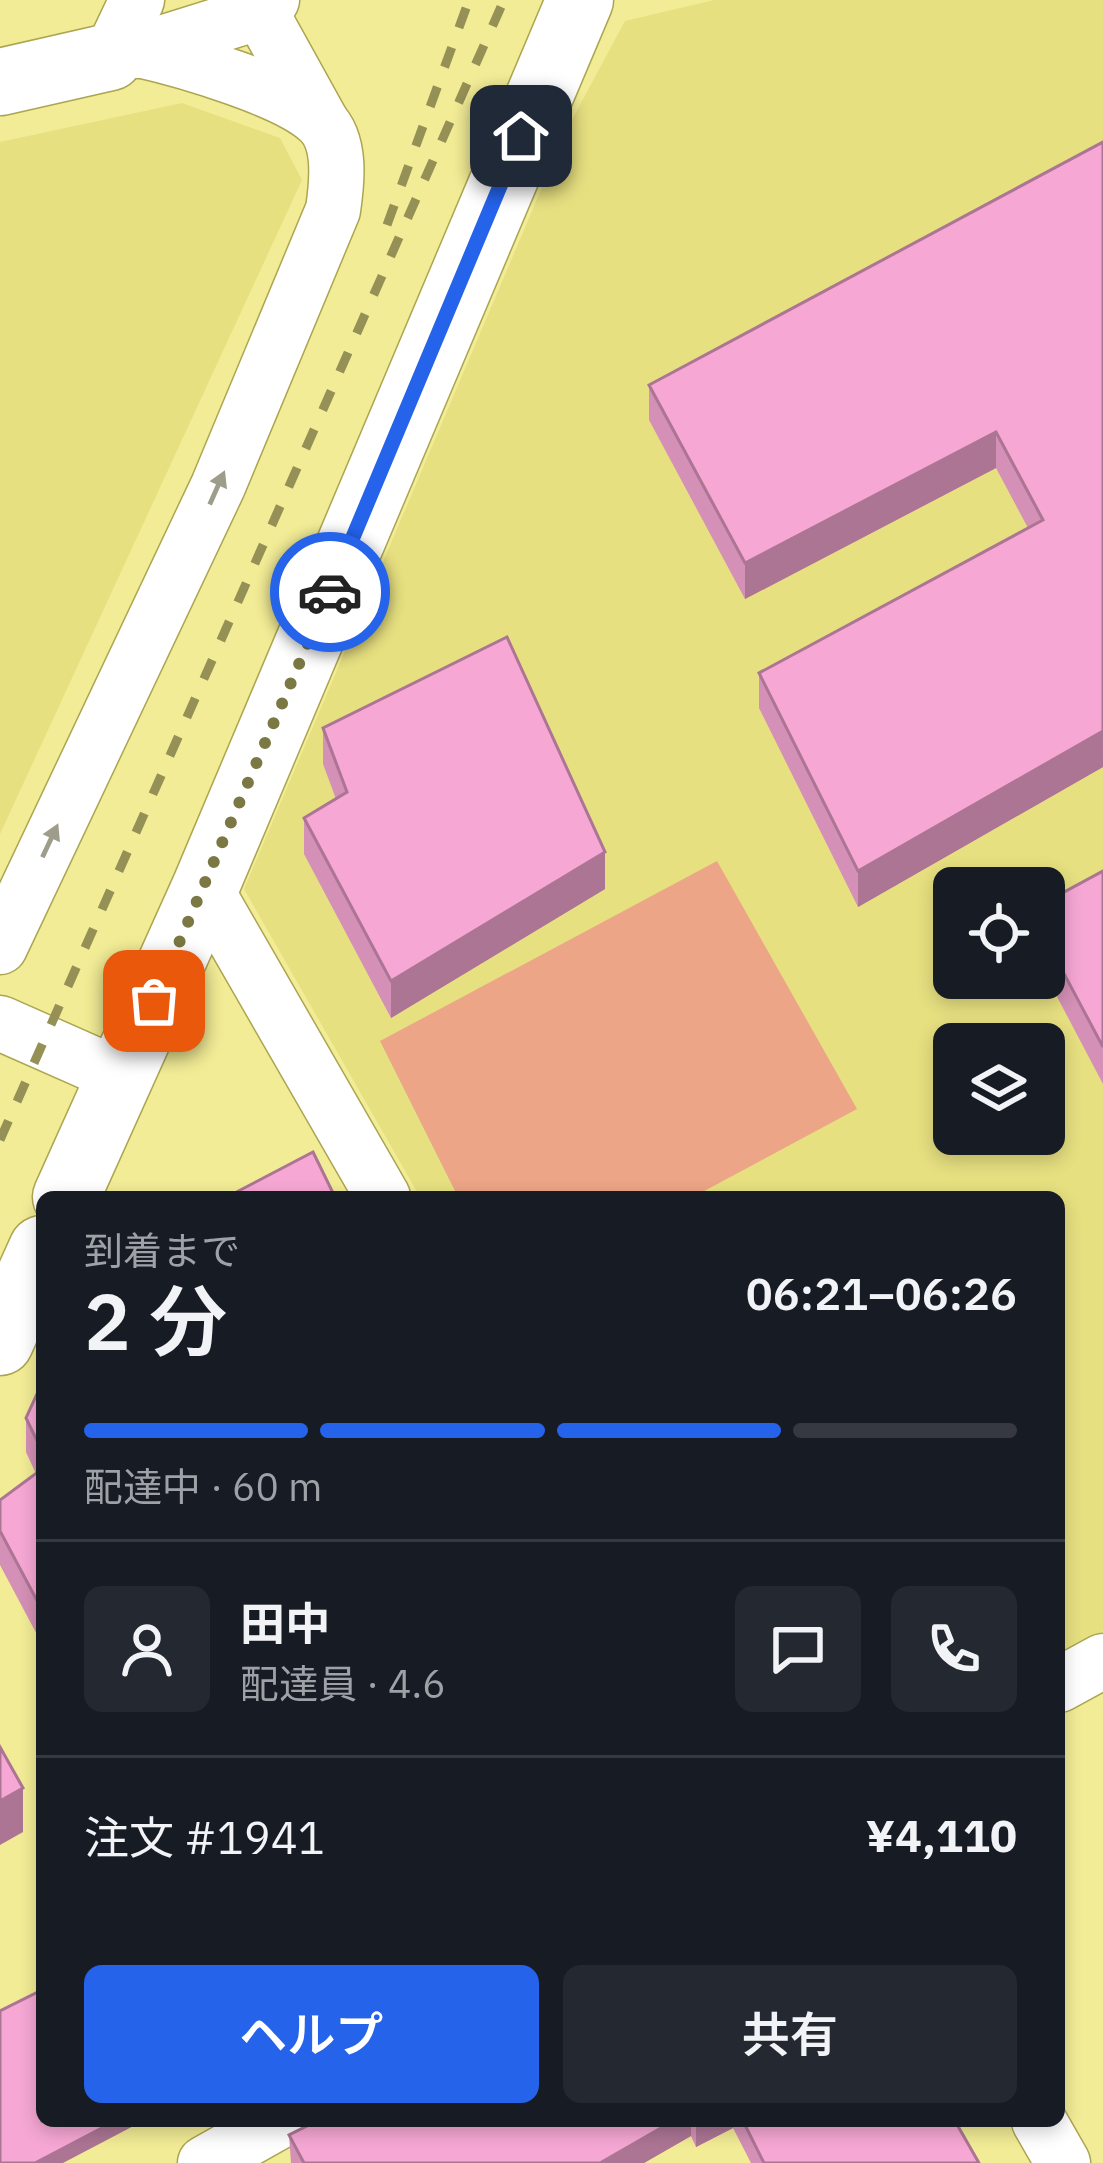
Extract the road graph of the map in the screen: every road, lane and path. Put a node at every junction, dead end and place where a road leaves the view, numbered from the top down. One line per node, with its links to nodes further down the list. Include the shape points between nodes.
1 (580, 0): 6 (street)
2 (264, 4): 3 (street); 5 (street)
3 (129, 36): 4 (street); 5 (street)
4 (0, 82)
5 (321, 121): 7 (street, one-way to 5, via 218,486 333,210 338,179)
6 (205, 888): 9 (street); 11 (street)
7 (0, 947)
8 (0, 1022): 9 (street)
9 (120, 1076): 10 (street)
10 (69, 1191)
11 (380, 1191)
12 (36, 1262): 13 (street)
13 (0, 1342)
14 (1103, 1661): 15 (street)
15 (1065, 1682)
16 (269, 2127): 18 (street)
17 (1042, 2127): 19 (street)
18 (205, 2163)
19 (1063, 2163)

